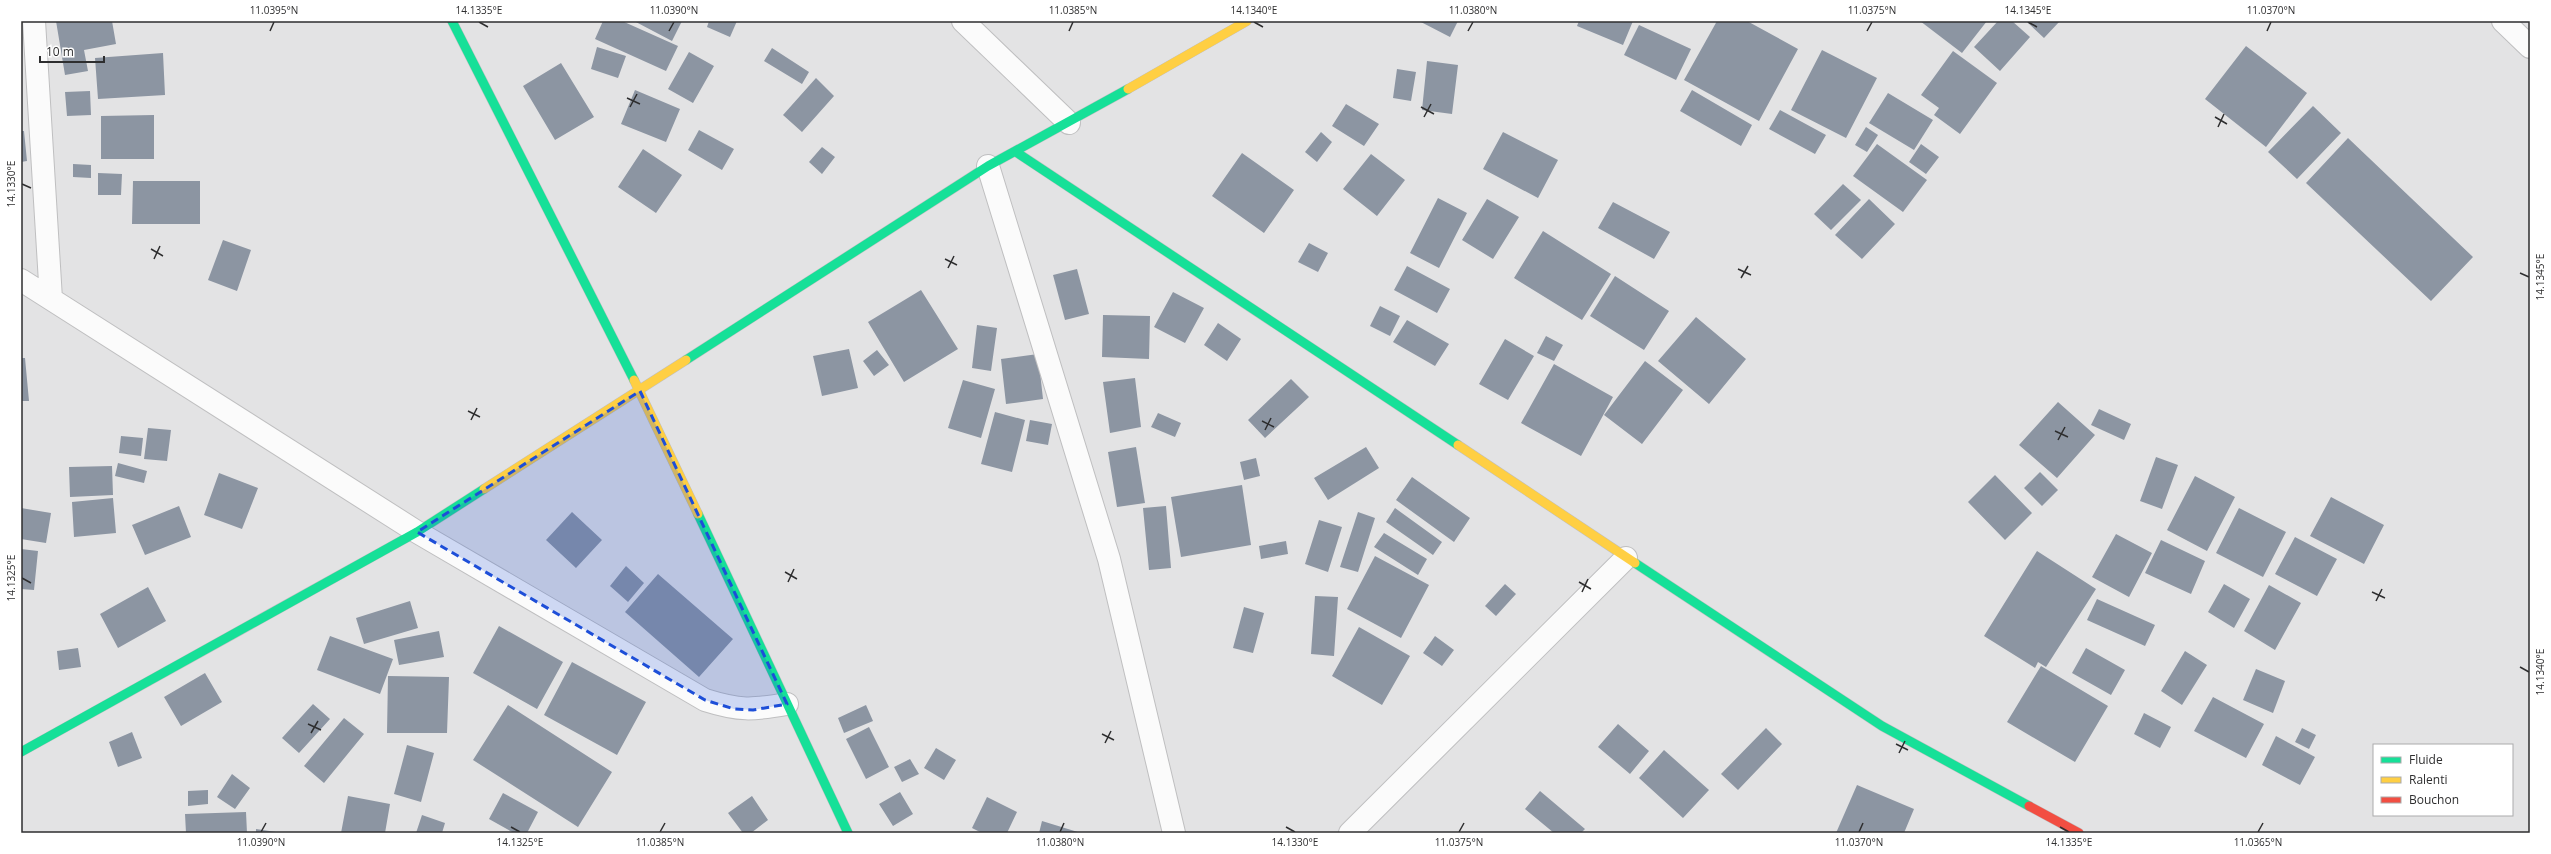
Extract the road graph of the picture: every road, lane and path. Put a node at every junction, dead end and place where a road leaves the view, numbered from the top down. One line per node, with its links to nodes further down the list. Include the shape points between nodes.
1 (34, 21): 11 (street)
2 (452, 21): 12 (street)
3 (963, 21): 7 (street)
4 (1247, 21): 7 (street)
5 (2503, 21): 6 (street)
6 (2530, 48)
7 (1069, 123): 8 (street)
8 (1016, 152): 9 (street); 14 (street)
9 (988, 166): 12 (street); 18 (street, via 1109,559)
10 (21, 280): 11 (street)
11 (51, 299): 13 (street)
12 (640, 391): 13 (street); 15 (street)
13 (417, 532): 15 (street, via 705,700 734,709 753,710); 16 (street)
14 (1626, 558): 19 (street); 20 (street, via 1882,726)
15 (787, 704): 17 (street)
16 (21, 752)
17 (848, 833)
18 (1174, 833)
19 (1350, 833)
20 (2079, 833)

